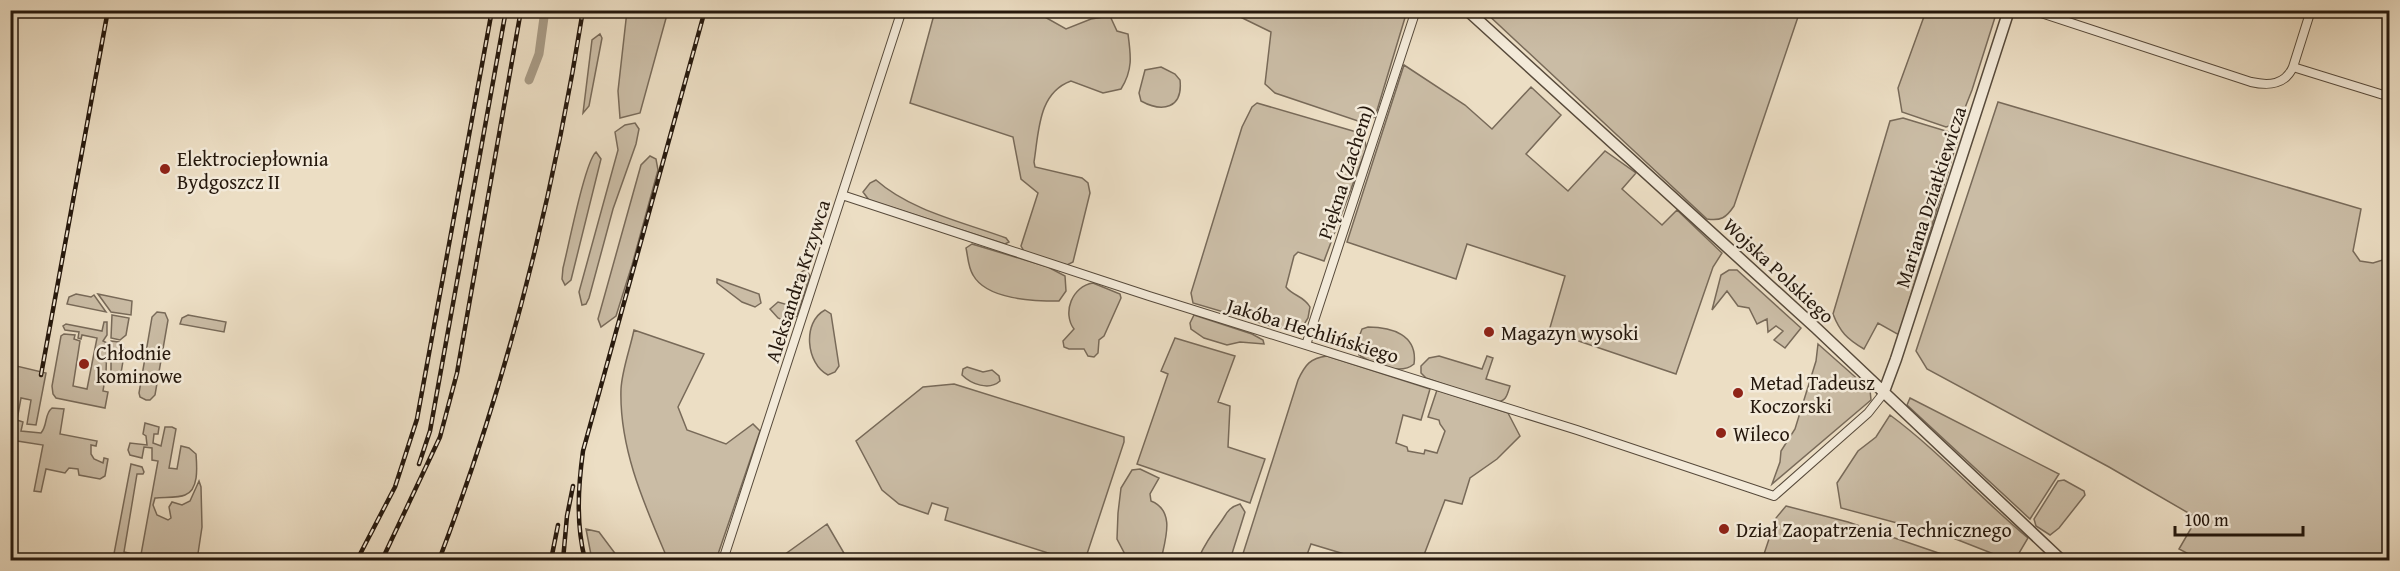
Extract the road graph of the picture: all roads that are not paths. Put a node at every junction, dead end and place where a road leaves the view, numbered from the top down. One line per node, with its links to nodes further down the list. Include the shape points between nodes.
1 (902, 10): 9 (street, Aleksandra Krzywca)
2 (1416, 10): 10 (street, Piękna (Zachem))
3 (1467, 10): 11 (street, Wojska Polskiego, via 1816,328)
4 (2009, 10): 11 (street, Mariana Dziatkiewicza)
5 (2032, 10): 7 (street, via 2259,84 2282,81)
6 (2311, 10): 7 (street)
7 (2293, 67): 8 (street)
8 (2390, 97)
9 (842, 195): 10 (street, Jakóba Hechlińskiego); 12 (street, Aleksandra Krzywca)
10 (1306, 345): 11 (street, Jakóba Hechlińskiego, via 1774,496 1868,413)
11 (1883, 394): 13 (street, Wojska Polskiego)
12 (723, 561)
13 (2061, 561)

